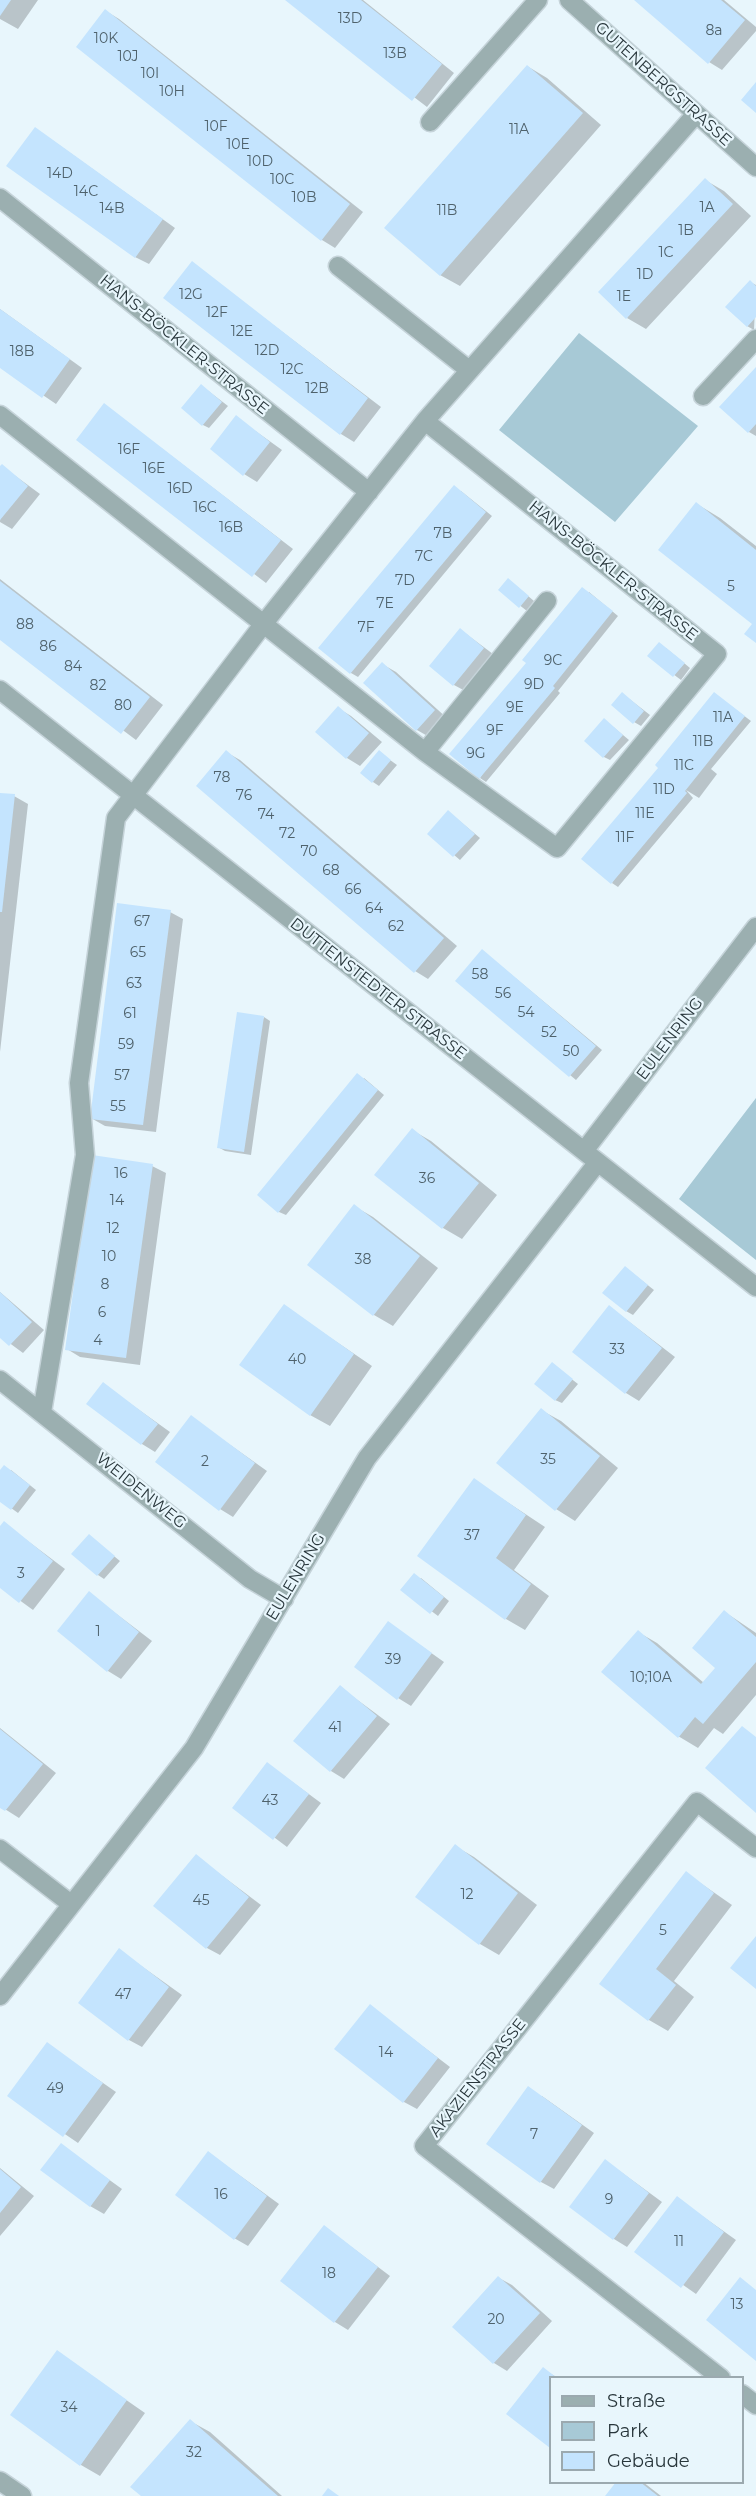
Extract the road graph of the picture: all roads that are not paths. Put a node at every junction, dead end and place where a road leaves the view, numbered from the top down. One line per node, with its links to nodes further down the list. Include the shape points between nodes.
1 (538, 0): 4 (street)
2 (569, 0): 3 (street, GUTENBERGSTRASSE)
3 (696, 114): 5 (street, GUTENBERGSTRASSE); 9 (street)
4 (430, 122)
5 (756, 167)
6 (0, 198): 13 (street, HANS-BÖCKLER-STRASSE)
7 (338, 266): 9 (street)
8 (756, 339): 10 (street)
9 (469, 370): 12 (street)
10 (703, 396)
11 (0, 416): 15 (street)
12 (425, 421): 13 (street); 17 (street, HANS-BÖCKLER-STRASSE, via 717,654 558,848)
13 (369, 492): 15 (street)
14 (547, 601): 17 (street)
15 (265, 622): 17 (street); 18 (street)
16 (0, 690): 18 (street, DUTTENSTEDTER STRASSE)
17 (425, 752)
18 (132, 796): 20 (street, DUTTENSTEDTER STRASSE); 23 (street, via 116,818 79,1083 85,1155)
19 (756, 927): 20 (street, EULENRING)
20 (591, 1157): 21 (street, DUTTENSTEDTER STRASSE); 24 (street, EULENRING, via 367,1458)
21 (756, 1287)
22 (0, 1380): 23 (street, WEIDENWEG)
23 (42, 1412): 24 (street, WEIDENWEG, via 250,1579)
24 (284, 1599): 27 (street, EULENRING, via 194,1748)
25 (756, 1848): 29 (street, AKAZIENSTRASSE, via 698,1802 424,2146)
26 (0, 1849): 27 (street)
27 (71, 1905): 28 (street, EULENRING)
28 (0, 1996)
29 (718, 2376)
30 (744, 2396): 31 (street)
31 (756, 2405)
32 (0, 2481): 33 (street)
33 (22, 2496)

